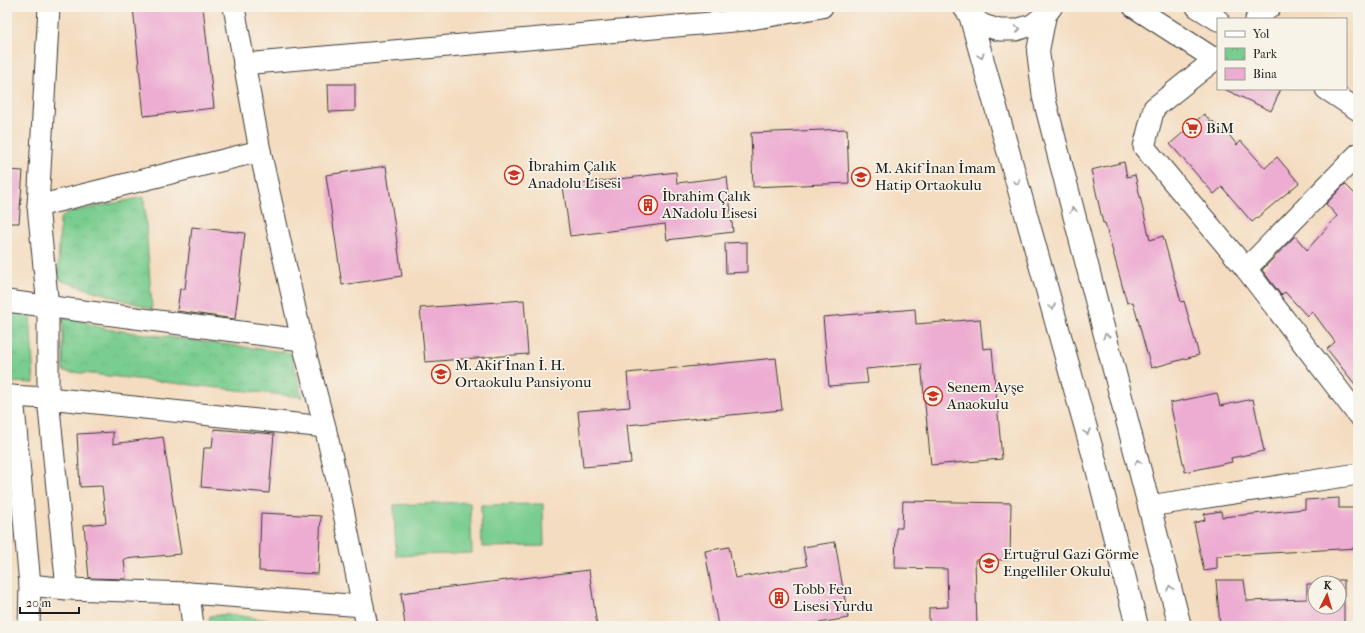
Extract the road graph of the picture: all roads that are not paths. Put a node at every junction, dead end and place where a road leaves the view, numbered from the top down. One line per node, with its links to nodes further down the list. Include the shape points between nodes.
1 (49, 7): 18 (street)
2 (234, 7): 13 (street)
3 (822, 7): 9 (street)
4 (1134, 7): 12 (street)
5 (1197, 7): 11 (street)
6 (1270, 7): 10 (street)
7 (967, 11): 8 (street, one-way to 8, via 983,25 999,30 1016,30 1032,25); 35 (main road, one-way to 35, via 1094,457)
8 (1048, 11): 28 (main road, one-way to 8, via 1044,98 1038,51)
9 (743, 13): 13 (street)
10 (1257, 18)
11 (1217, 19)
12 (1217, 58): 19 (street, via 1154,108 1144,147)
13 (244, 64): 16 (street)
14 (1328, 90): 15 (street)
15 (1358, 110)
16 (260, 151): 18 (street); 22 (street)
17 (1358, 154): 19 (street)
18 (38, 206): 21 (street)
19 (1246, 269): 25 (street)
20 (7, 301): 21 (street)
21 (48, 307): 22 (street); 24 (street)
22 (302, 340): 26 (street)
23 (10, 396): 24 (street); 29 (street)
24 (48, 398): 26 (street); 30 (street)
25 (1357, 413)
26 (325, 427): 32 (street)
27 (1358, 474): 28 (street)
28 (1149, 506): 36 (main road, one-way to 28)
29 (30, 585): 30 (street); 33 (street)
30 (68, 589): 31 (street)
31 (189, 593): 32 (street); 34 (street)
32 (365, 616)
33 (29, 626)
34 (192, 626)
35 (1137, 626)
36 (1180, 626)

